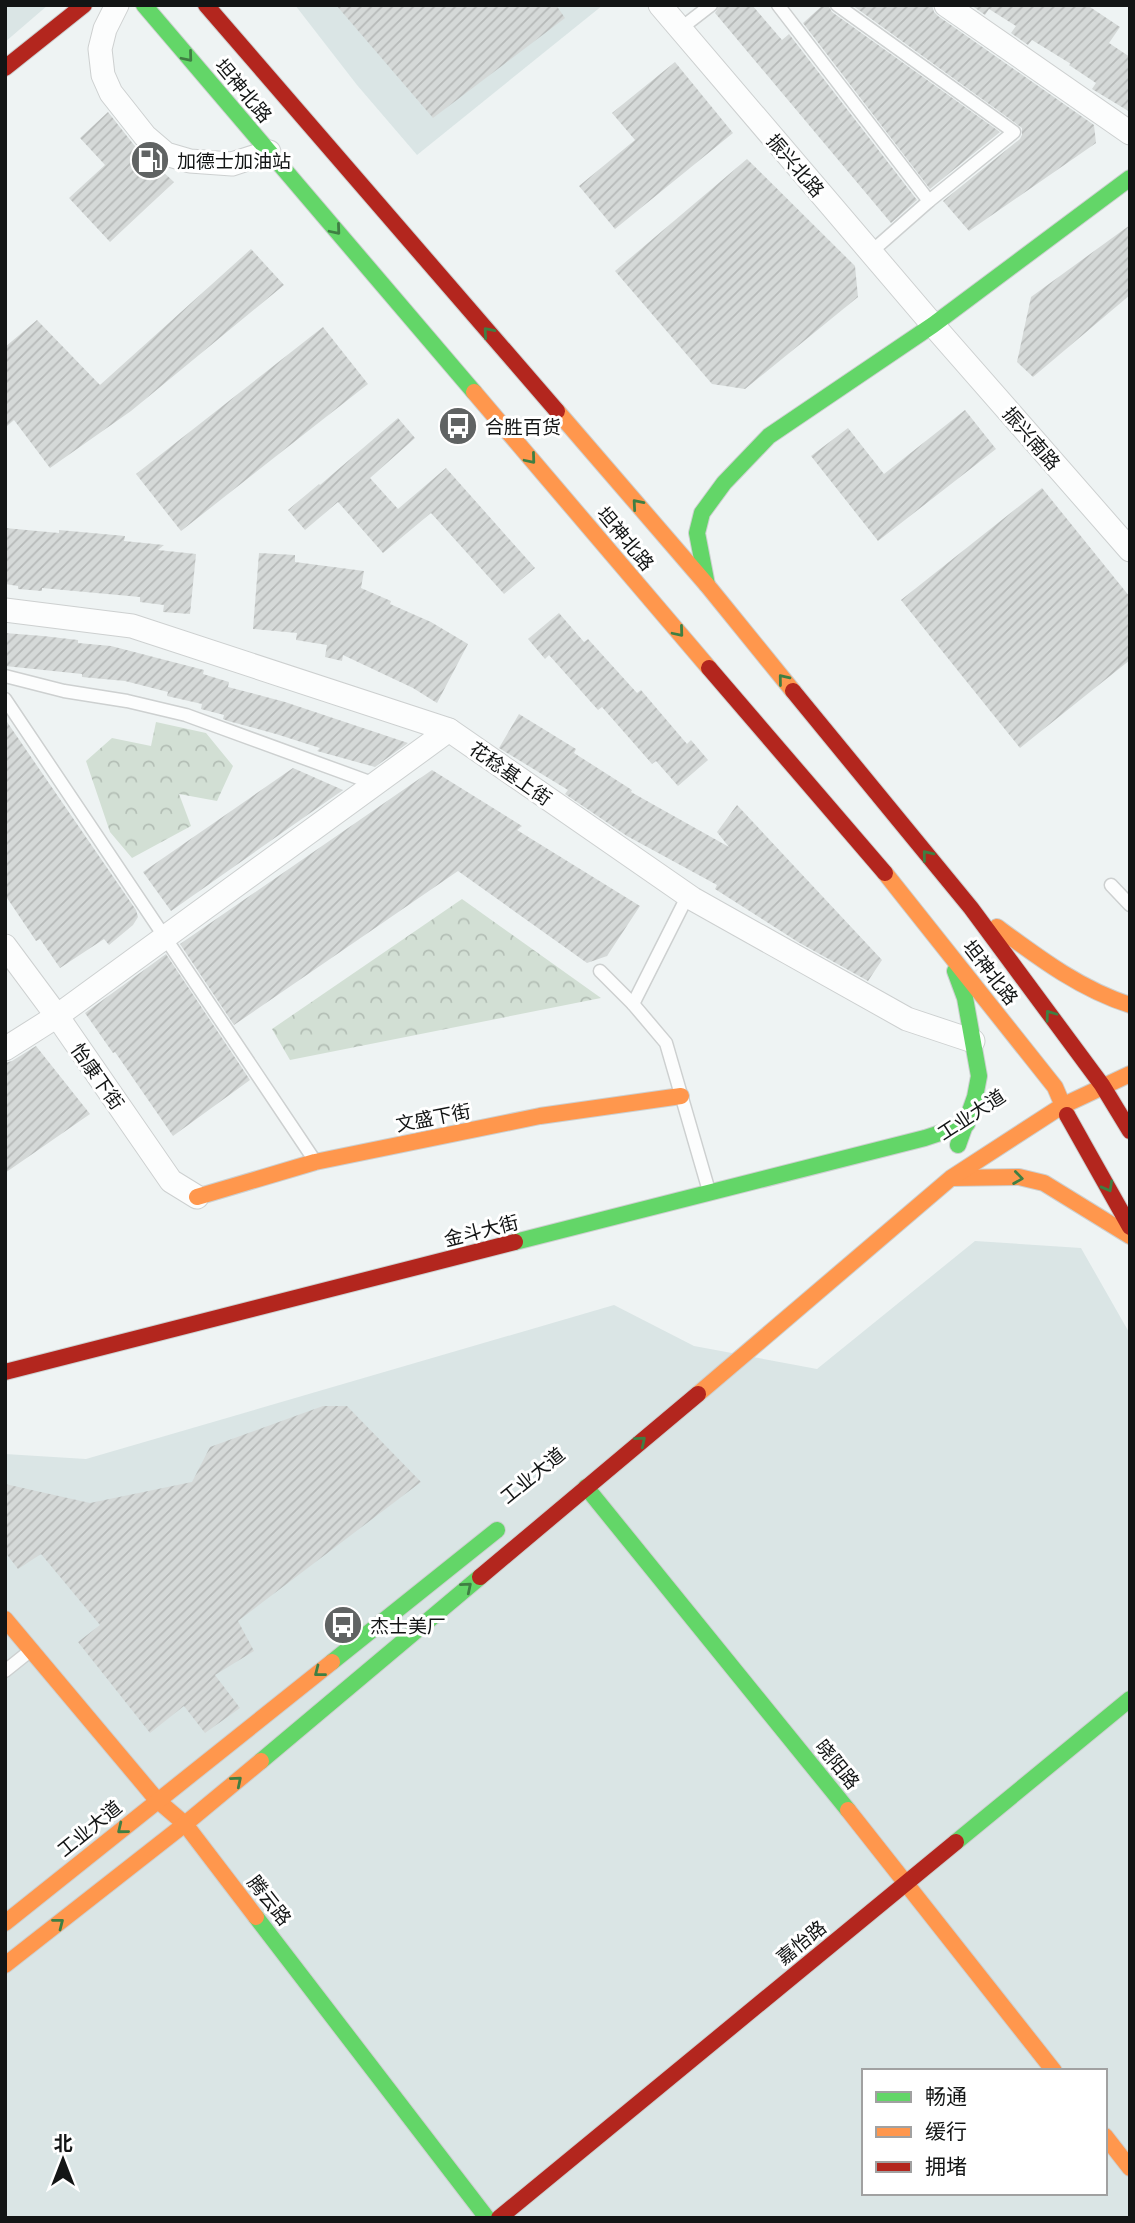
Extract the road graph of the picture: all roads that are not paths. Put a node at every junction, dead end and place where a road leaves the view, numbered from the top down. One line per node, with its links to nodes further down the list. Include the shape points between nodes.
1 (84, 5): 11 (main road)
2 (117, 5): 13 (street, via 100,49 103,75 111,93 145,136 166,154 190,161 232,164)
3 (144, 5): 13 (main road, 坦神北路, one-way to 13)
4 (206, 5): 19 (main road, 坦神北路, one-way to 4)
5 (660, 5): 10 (street, 振兴北路)
6 (711, 5): 10 (lane)
7 (778, 5): 15 (lane)
8 (837, 5): 15 (lane, via 1014,132)
9 (946, 5): 12 (street)
10 (680, 29): 16 (street, 振兴北路)
11 (5, 68)
12 (1130, 134)
13 (269, 152): 31 (main road, 坦神北路, one-way to 31)
14 (1130, 178): 17 (main road)
15 (929, 201): 16 (lane)
16 (871, 252): 17 (street, 振兴北路)
17 (933, 325): 18 (street, 振兴南路); 19 (main road, via 769,436 724,483 702,513 697,533)
18 (1130, 550)
19 (707, 585): 28 (main road, 坦神北路, one-way to 19)
20 (5, 610): 23 (street, 花稔基上街, via 132,626)
21 (5, 676): 24 (lane, via 187,715)
22 (5, 699): 29 (lane)
23 (449, 730): 24 (street); 26 (street, 花稔基上街)
24 (375, 784): 29 (street)
25 (1111, 885): 27 (lane)
26 (688, 895): 33 (lane); 36 (street, 花稔基上街, via 907,1019)
27 (1130, 905)
28 (971, 908): 34 (main road, via 1079,984); 39 (main road, 坦神北路, one-way to 28)
29 (164, 937): 35 (street); 46 (lane)
30 (5, 946): 35 (street, 怡康下街)
31 (948, 951): 36 (main road, via 965,998); 39 (main road, 坦神北路)
32 (600, 971): 33 (lane)
33 (633, 1004): 41 (lane, via 666,1043)
34 (1130, 1006)
35 (57, 1016): 37 (street); 49 (street, 怡康下街, via 171,1181)
36 (973, 1041): 43 (main road, via 979,1076)
37 (5, 1049)
38 (1130, 1074): 40 (main road)
39 (1073, 1079): 40 (main road); 42 (main road, 坦神北路)
40 (1102, 1086): 42 (main road); 44 (main road)
41 (681, 1096): 46 (main road, 文盛下街, via 540,1116); 48 (lane)
42 (1062, 1106): 47 (main road); 50 (main road, 坦神北路, one-way to 50)
43 (974, 1127): 45 (main road); 48 (main road, 金斗大街)
44 (1130, 1132)
45 (953, 1150)
46 (315, 1162): 49 (main road, 文盛下街)
47 (950, 1178): 51 (main road, one-way to 51, via 1019,1177 1044,1183); 53 (main road, one-way to 47)
48 (710, 1193): 52 (main road, 金斗大街)
49 (197, 1197)
50 (1130, 1227)
51 (1130, 1236)
52 (5, 1372)
53 (586, 1487): 60 (main road, one-way to 53); 61 (main road, 晓阳路)
54 (514, 1516): 59 (main road, 工业大道, one-way to 59)
55 (5, 1619): 56 (main road, 腾云路)
56 (31, 1650): 57 (lane); 59 (main road, 腾云路)
57 (5, 1671)
58 (1130, 1699): 61 (main road, 嘉怡路)
59 (157, 1800): 60 (main road, 腾云路); 62 (main road, 工业大道, one-way to 62)
60 (185, 1825): 63 (main road, one-way to 60); 67 (main road, 腾云路)
61 (907, 1883): 64 (main road, 晓阳路); 68 (main road, 嘉怡路)
62 (5, 1923)
63 (5, 1965)
64 (1052, 2069)
65 (1107, 2139): 66 (main road)
66 (1130, 2168)
67 (487, 2218)
68 (499, 2218)

